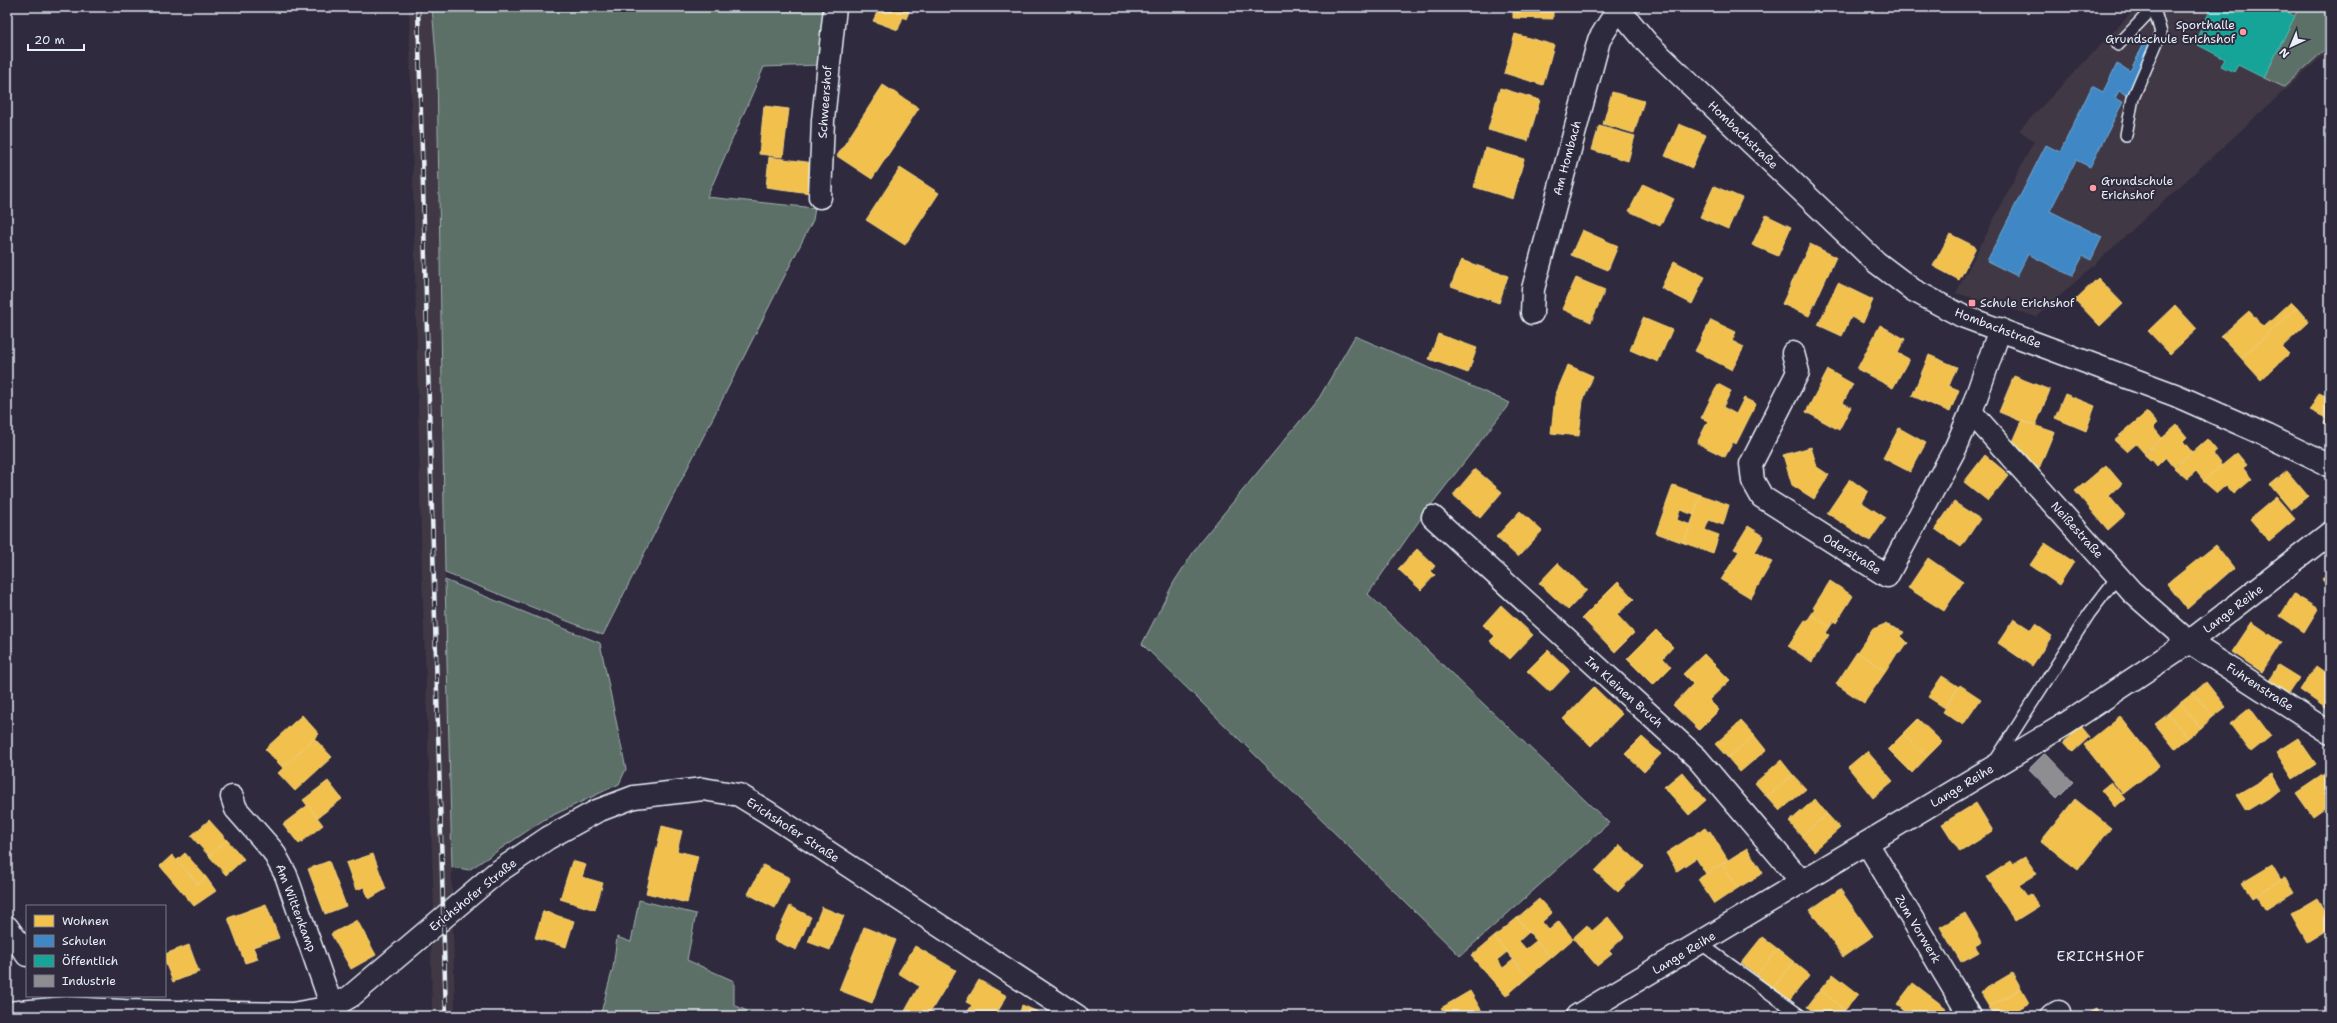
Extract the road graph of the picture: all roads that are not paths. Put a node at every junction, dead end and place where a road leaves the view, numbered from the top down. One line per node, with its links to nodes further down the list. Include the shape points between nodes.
1 (835, 7): 6 (street, Schweershof, via 823,120)
2 (2154, 7): 4 (lane); 5 (lane, via 2161,33 2133,98)
3 (1617, 8): 7 (street, Am Hombach, via 1599,40 1533,289); 8 (street, Hombachstraße, via 1648,44 1876,262 1913,290 1962,316)
4 (2118, 45)
5 (2126, 136)
6 (820, 197)
7 (1532, 313)
8 (2000, 329): 10 (street, Oderstraße); 11 (street, Hombachstraße, via 2175,395)
9 (1793, 353): 10 (street, Oderstraße, via 1798,372 1751,464 1753,481 1762,497 1887,576 1956,447)
10 (1971, 412): 14 (street, Neißestraße)
11 (2330, 466)
12 (1432, 517): 20 (street, Im Kleinen Bruch, via 1696,758)
13 (2330, 533): 15 (street, Lange Reihe)
14 (2118, 576): 15 (street, Neißestraße, via 2132,592); 17 (lane, via 2089,614 2022,716)
15 (2190, 642): 16 (street, Fuhrenstraße); 17 (street, Lange Reihe, via 2064,725)
16 (2330, 733)
17 (1991, 769): 19 (street, Lange Reihe)
18 (232, 797): 25 (street, Am Wittenkamp, via 236,809 274,851 286,875)
19 (1867, 843): 20 (street, Lange Reihe); 30 (street, Zum Vorwerk)
20 (1802, 882): 22 (street, Lange Reihe)
21 (7, 927): 23 (street)
22 (1700, 943): 28 (street, Lange Reihe); 29 (lane)
23 (26, 954)
24 (61, 1002): 25 (street, Erichshofer Straße, via 124,1011 292,1014); 26 (street, Erichshofer Straße)
25 (332, 1007): 27 (street, Erichshofer Straße, via 350,996 496,874 548,838 597,811 634,797 667,791 703,789 739,795 767,812)
26 (7, 1013)
27 (1076, 1016)
28 (1578, 1016)
29 (1802, 1016)
30 (1970, 1016)

